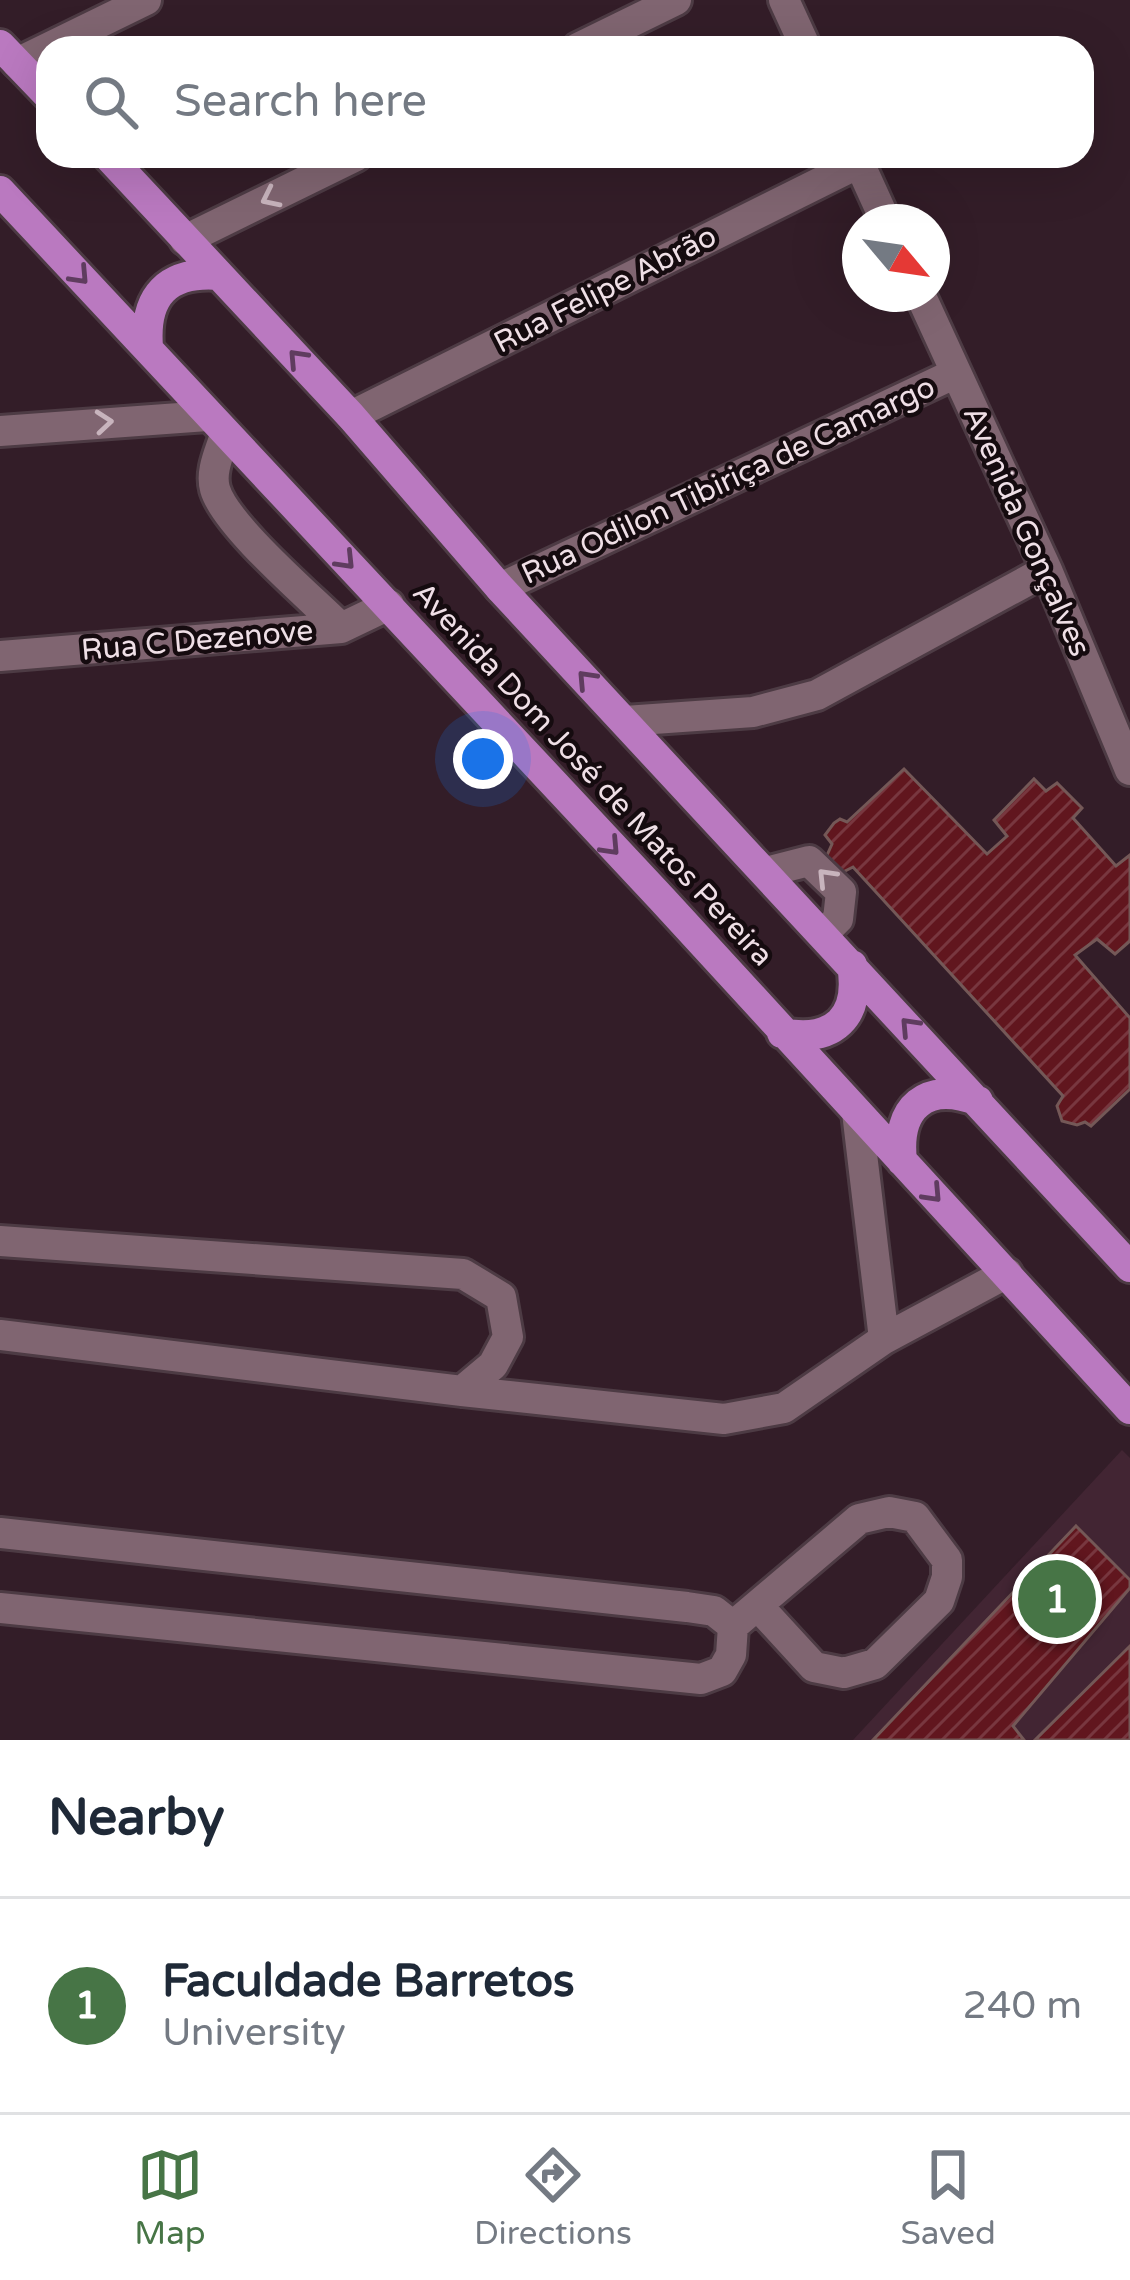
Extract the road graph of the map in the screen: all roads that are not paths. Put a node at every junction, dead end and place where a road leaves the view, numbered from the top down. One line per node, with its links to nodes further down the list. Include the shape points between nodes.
1 (146, 0): 4 (street)
2 (676, 0): 5 (street)
3 (784, 0): 6 (street)
4 (54, 36)
5 (602, 36)
6 (800, 36)
7 (36, 43): 8 (street)
8 (8, 54): 9 (main road)
9 (36, 83)
10 (118, 168): 16 (main road, Avenida Dom José de Matos Pereira)
11 (331, 168): 16 (street, one-way to 16)
12 (839, 168): 21 (street, Rua Felipe Abrão)
13 (861, 168): 15 (street)
14 (2, 196): 19 (main road, Avenida Dom José de Matos Pereira, one-way to 19)
15 (878, 204)
16 (184, 240): 17 (main road, Avenida Dom José de Matos Pereira)
17 (219, 275): 19 (main road, via 184,276 157,296); 21 (main road, Avenida Dom José de Matos Pereira, one-way to 17)
18 (928, 312): 20 (street, Avenida Gonçalves)
19 (148, 347): 22 (main road, Avenida Dom José de Matos Pereira)
20 (956, 373): 24 (street, Avenida Gonçalves); 25 (street, Rua Odilon Tibiriça de Camargo)
21 (351, 416): 25 (main road, Avenida Dom José de Matos Pereira)
22 (216, 425): 23 (street, one-way to 22); 26 (main road, Avenida Dom José de Matos Pereira, one-way to 26); 27 (street, via 214,488 226,513)
23 (0, 431)
24 (1047, 570): 29 (street, via 817,695 752,712); 30 (street, Avenida Gonçalves)
25 (500, 588): 29 (main road, Avenida Dom José de Matos Pereira, one-way to 25)
26 (388, 605): 27 (street, Rua C Dezenove); 32 (main road, Avenida Dom José de Matos Pereira, one-way to 32)
27 (340, 628): 28 (street, Rua C Dezenove)
28 (0, 656)
29 (625, 721): 31 (main road, Avenida Dom José de Matos Pereira, one-way to 29)
30 (1130, 770)
31 (852, 965): 32 (main road, via 848,1013 806,1038); 33 (main road, Avenida Dom José de Matos Pereira, one-way to 31)
32 (782, 1033): 34 (main road, Avenida Dom José de Matos Pereira)
33 (978, 1101): 35 (main road, via 954,1092 929,1096 909,1112 899,1136); 37 (main road, Avenida Dom José de Matos Pereira)
34 (856, 1112): 35 (main road, Avenida Dom José de Matos Pereira); 40 (street)
35 (902, 1161): 38 (main road, Avenida Dom José de Matos Pereira, one-way to 38)
36 (0, 1241): 41 (street, via 463,1274 501,1297 508,1337 493,1365)
37 (1130, 1267)
38 (1007, 1273): 40 (street); 42 (main road, Avenida Dom José de Matos Pereira)
39 (0, 1335): 41 (street)
40 (884, 1339): 41 (street, via 784,1408 724,1419)
41 (462, 1391)
42 (1130, 1409)
43 (0, 1534): 46 (street, via 687,1607 714,1611)
44 (758, 1606): 44 (street, via 814,1666 844,1673 875,1664 939,1601 947,1560 915,1517 859,1519); 46 (street)
45 (0, 1608): 46 (street, via 701,1679 722,1671)
46 (733, 1626)

